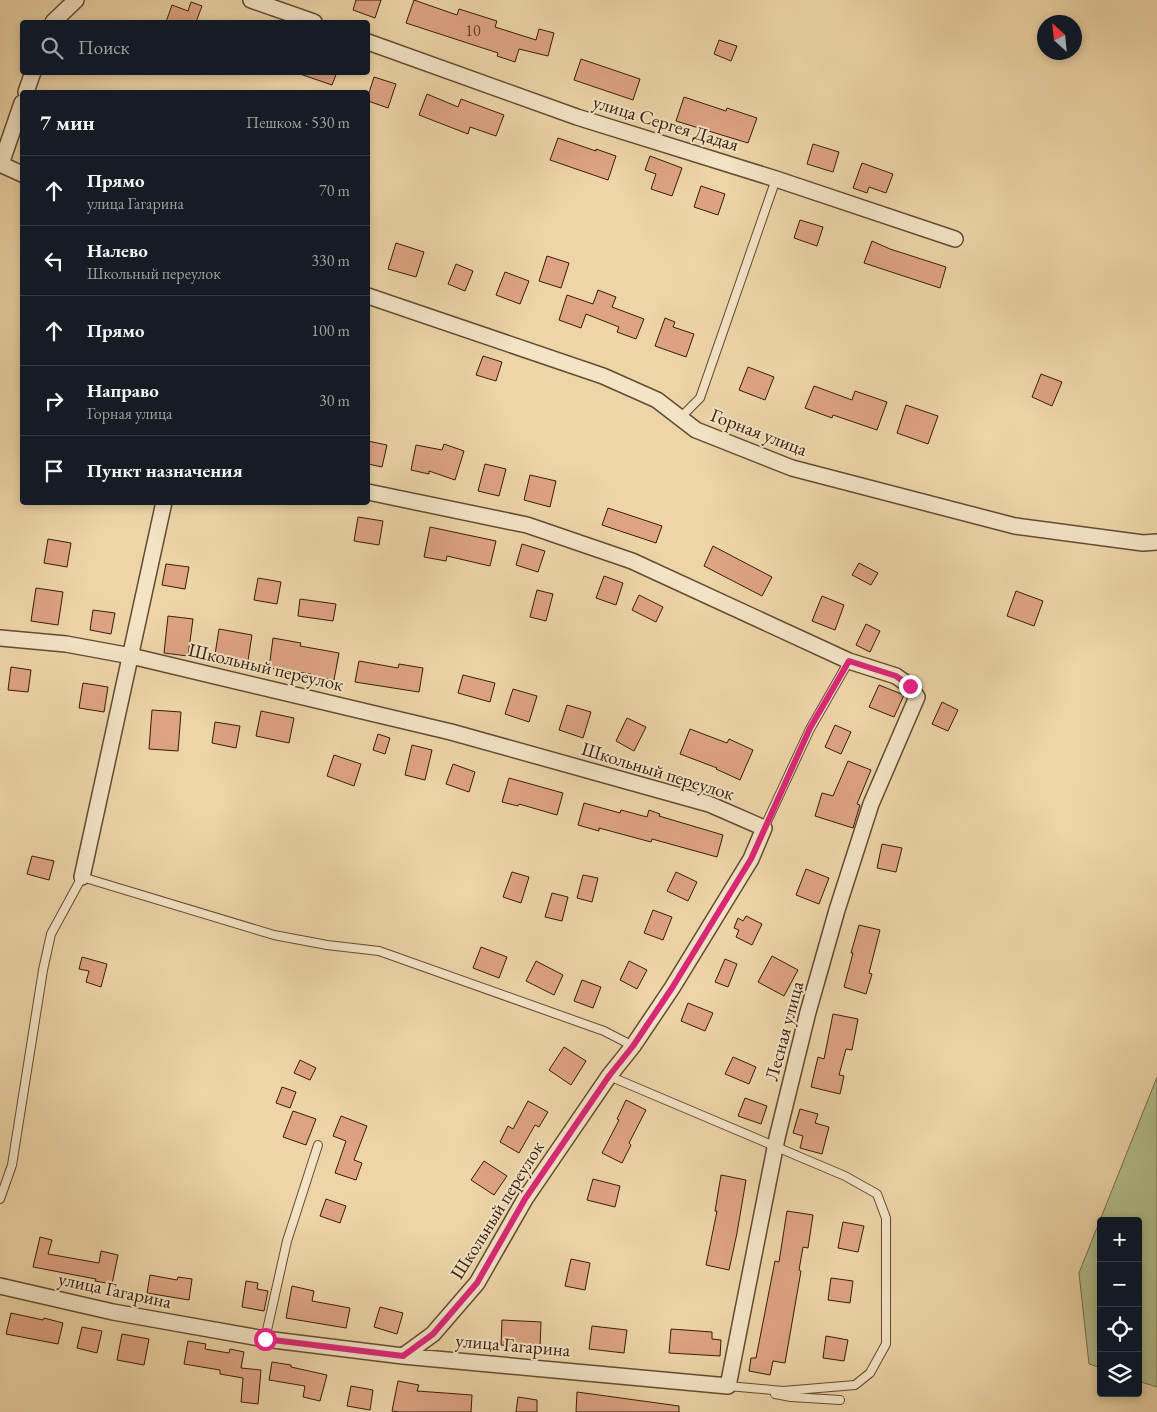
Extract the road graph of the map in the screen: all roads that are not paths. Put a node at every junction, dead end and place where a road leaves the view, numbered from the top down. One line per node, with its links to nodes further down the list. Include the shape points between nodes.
1 (76, 0): 3 (street)
2 (251, 0): 4 (street)
3 (55, 20)
4 (308, 20)
5 (370, 43): 11 (street, улица Сергея Дадая, via 577,116)
6 (32, 75): 7 (street)
7 (27, 90)
8 (20, 109): 9 (street)
9 (1, 164): 10 (street)
10 (20, 173)
11 (776, 179): 12 (street, улица Сергея Дадая); 14 (lane, via 700,398)
12 (955, 239)
13 (370, 297): 14 (street, Горная улица, via 603,376 657,400)
14 (680, 418): 17 (street, Горная улица, via 696,430 792,468 996,522 1143,543)
15 (370, 492): 20 (street, via 528,525 632,561)
16 (163, 505): 19 (street)
17 (1157, 542)
18 (0, 638): 19 (street, Школьный переулок, via 66,644)
19 (131, 656): 21 (street, Школьный переулок, via 451,732 709,804); 22 (street)
20 (849, 661): 21 (lane, via 810,728); 26 (street, Лесная улица, via 896,676 910,686 917,697 871,804 851,866 808,1012)
21 (764, 828): 23 (street, Школьный переулок, via 751,859)
22 (82, 877): 23 (lane, via 274,935 379,952 604,1031); 27 (lane, via 51,934 12,1165)
23 (633, 1046): 24 (street, Школьный переулок)
24 (609, 1076): 26 (lane); 30 (street, Школьный переулок, via 525,1199 477,1283 433,1334)
25 (318, 1145): 29 (lane, via 287,1241)
26 (775, 1146): 31 (street, Лесная улица); 31 (lane, via 845,1176 877,1194 886,1218 886,1344 870,1373 854,1386 783,1391)
27 (0, 1199)
28 (0, 1286): 29 (street, улица Гагарина, via 113,1312)
29 (265, 1339): 30 (street, улица Гагарина)
30 (403, 1356): 31 (street, улица Гагарина)
31 (728, 1386): 32 (lane, via 791,1397)
32 (840, 1400)

